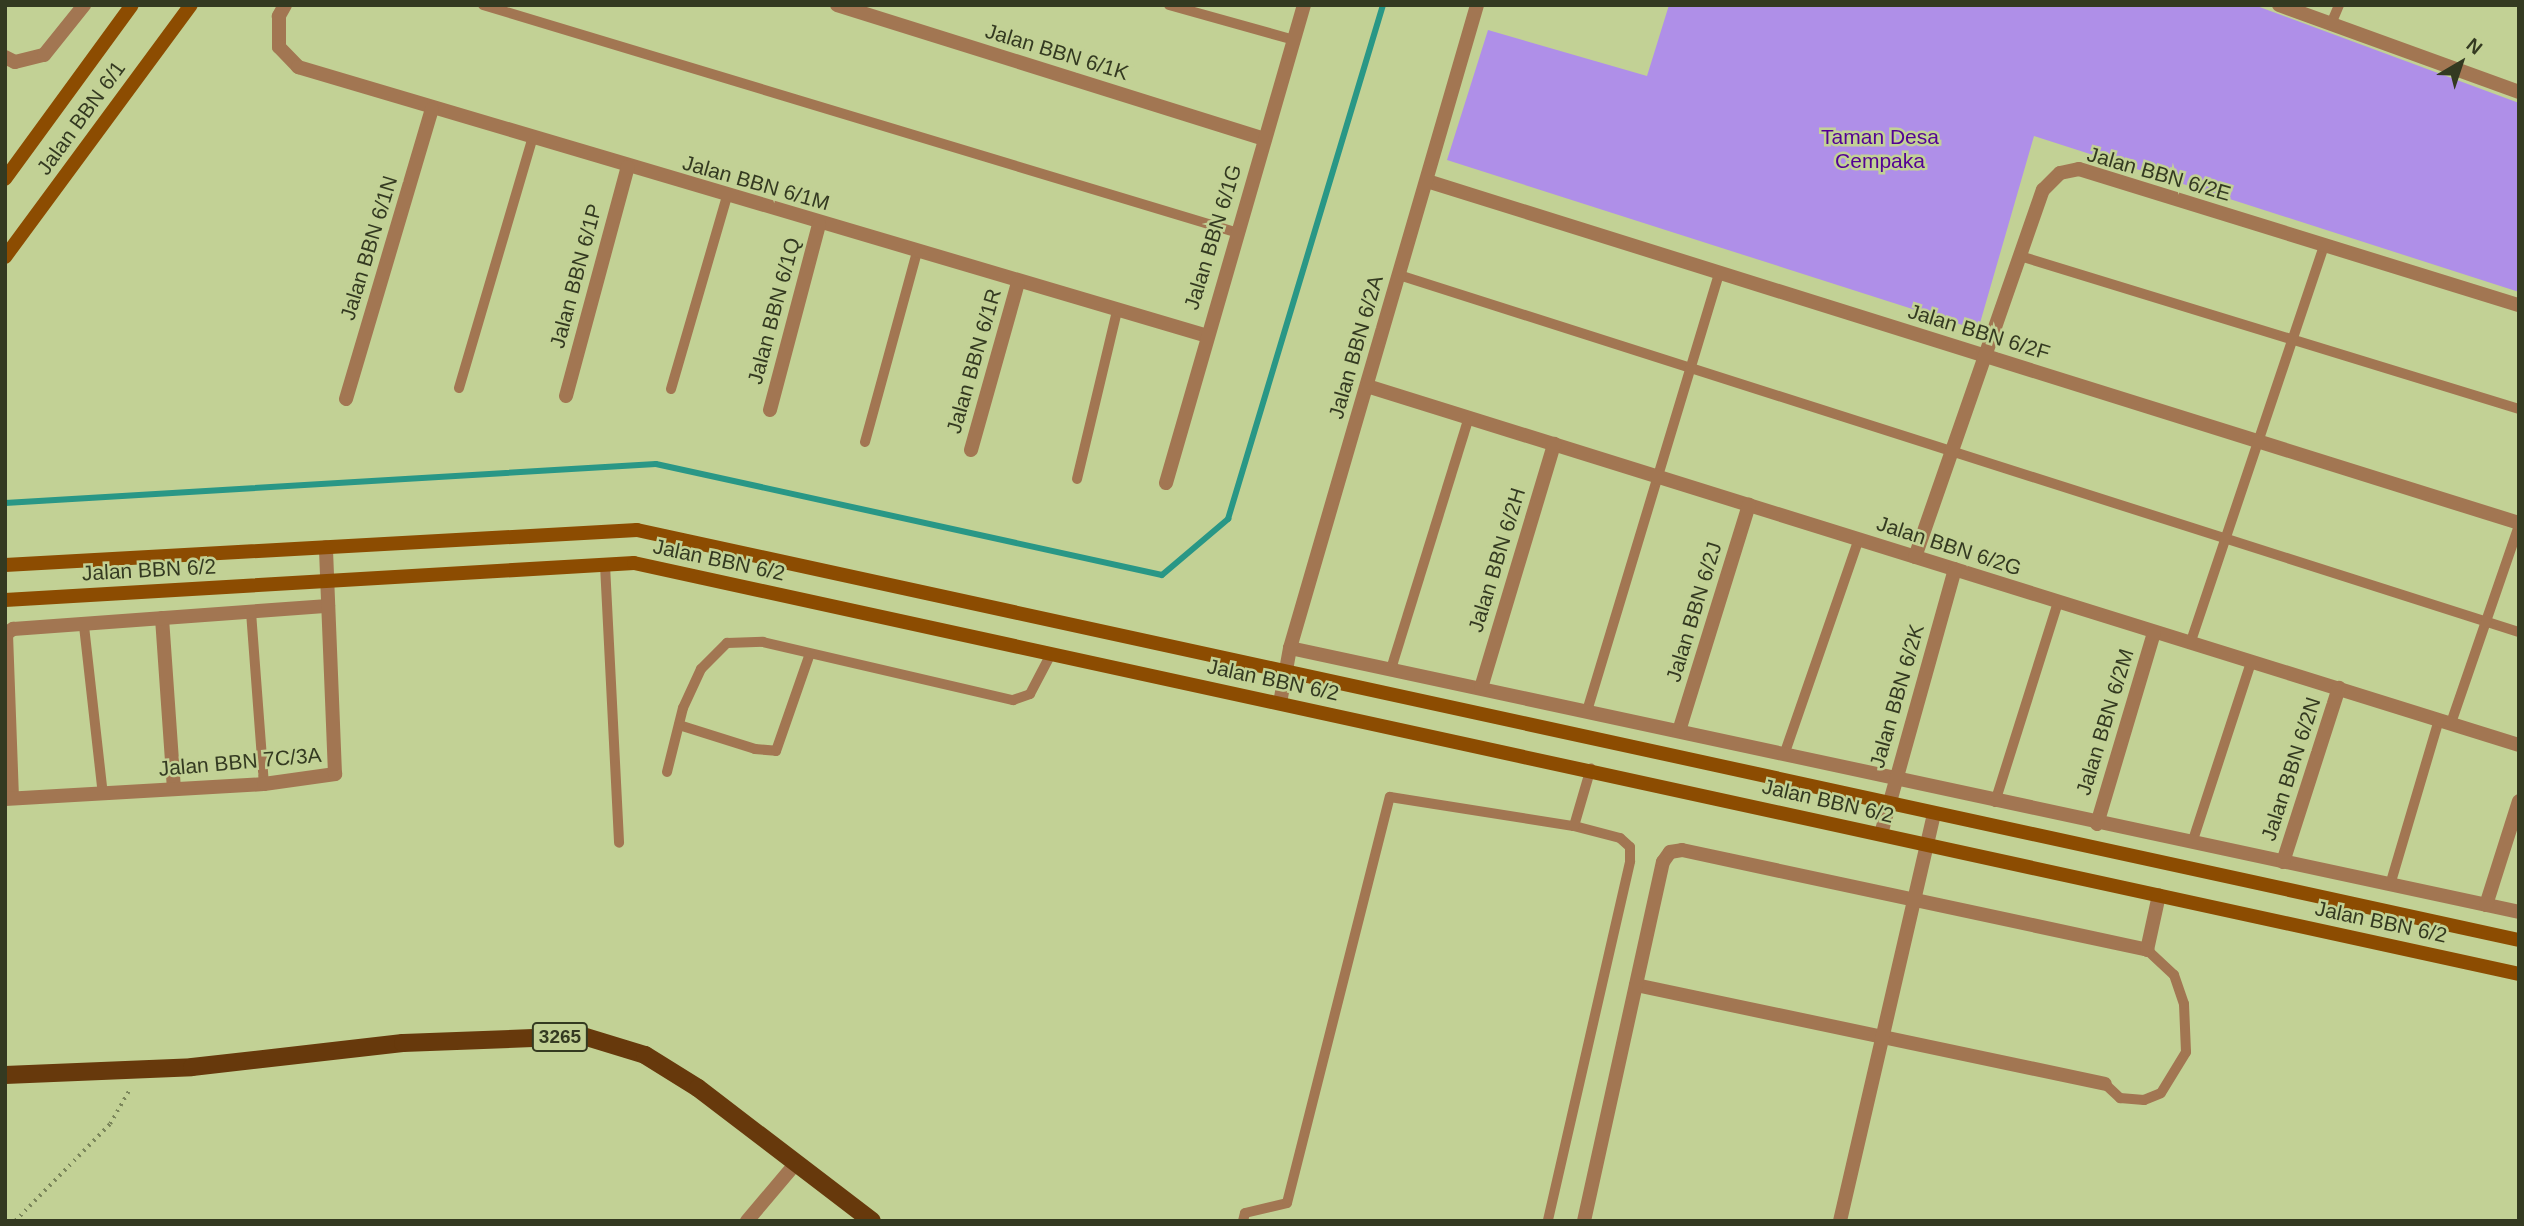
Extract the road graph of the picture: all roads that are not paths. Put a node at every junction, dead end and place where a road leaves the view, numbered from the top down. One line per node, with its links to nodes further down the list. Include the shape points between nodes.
1 (84, 5): 14 (street, via 44,55 15,62)
2 (132, 5): 20 (street, Jalan BBN 6/1)
3 (191, 5): 28 (street, Jalan BBN 6/1)
4 (285, 5): 16 (street, Jalan BBN 6/1M, via 279,16 279,47 298,67)
5 (483, 5): 24 (lane)
6 (837, 5): 18 (street, Jalan BBN 6/1K)
7 (1169, 5): 13 (lane)
8 (1304, 5): 13 (street, Jalan BBN 6/1G)
9 (1478, 5): 21 (street, Jalan BBN 6/2A)
10 (2279, 5): 12 (street)
11 (2339, 5): 12 (lane)
12 (2331, 24): 15 (street)
13 (1294, 40): 18 (street, Jalan BBN 6/1G)
14 (5, 57)
15 (2519, 92)
16 (432, 109): 17 (street, Jalan BBN 6/1M); 42 (street, Jalan BBN 6/1N)
17 (533, 137): 19 (street, Jalan BBN 6/1M); 39 (lane)
18 (1265, 139): 24 (street, Jalan BBN 6/1G)
19 (628, 167): 22 (street, Jalan BBN 6/1M); 41 (street, Jalan BBN 6/1P)
20 (5, 178)
21 (1427, 181): 29 (street, Jalan BBN 6/2F); 30 (street, Jalan BBN 6/2A)
22 (727, 196): 23 (street, Jalan BBN 6/1M); 40 (lane)
23 (819, 224): 26 (street, Jalan BBN 6/1M); 43 (street, Jalan BBN 6/1Q)
24 (1238, 233): 34 (street, Jalan BBN 6/1G)
25 (2324, 245): 27 (street, Jalan BBN 6/2E, via 2079,169 2060,173 2043,190); 32 (street, Jalan BBN 6/2E); 35 (lane)
26 (917, 252): 31 (street, Jalan BBN 6/1M); 46 (lane)
27 (2020, 256): 35 (lane); 36 (street, Jalan BBN 6/2E)
28 (5, 257)
29 (1719, 272): 36 (street, Jalan BBN 6/2F); 37 (lane)
30 (1399, 275): 37 (lane); 38 (street, Jalan BBN 6/2A)
31 (1018, 283): 33 (street, Jalan BBN 6/1M); 49 (street, Jalan BBN 6/1R)
32 (2519, 305)
33 (1117, 311): 34 (street, Jalan BBN 6/1M); 52 (lane)
34 (1205, 335): 53 (street, Jalan BBN 6/1G)
35 (2292, 342): 44 (lane); 47 (lane)
36 (1986, 356): 47 (street, Jalan BBN 6/2F); 50 (street, Jalan BBN 6/2E)
37 (1689, 366): 50 (lane); 51 (lane)
38 (1367, 386): 45 (street, Jalan BBN 6/2G); 75 (street, Jalan BBN 6/2A)
39 (459, 388)
40 (671, 389)
41 (566, 396)
42 (346, 399)
43 (770, 410)
44 (2519, 410)
45 (1469, 417): 48 (street, Jalan BBN 6/2G); 79 (lane)
46 (865, 442)
47 (2259, 442): 55 (street, Jalan BBN 6/2F); 56 (lane)
48 (1554, 444): 51 (street, Jalan BBN 6/2G); 81 (street, Jalan BBN 6/2H)
49 (971, 450)
50 (1952, 450): 56 (lane); 59 (street, Jalan BBN 6/2E)
51 (1656, 475): 54 (street, Jalan BBN 6/2G); 84 (lane)
52 (1077, 478)
53 (1166, 483)
54 (1749, 505): 57 (street, Jalan BBN 6/2G); 87 (street, Jalan BBN 6/2J)
55 (2519, 524): 69 (lane)
56 (2226, 538): 69 (lane); 74 (lane)
57 (1859, 539): 59 (street, Jalan BBN 6/2G); 89 (lane)
58 (326, 547): 60 (street, Jalan BBN 6/2); 63 (street, Jalan BBN 7C/3A); 80 (street, Jalan BBN 6/2, via 636,530)
59 (1915, 556): 62 (street, Jalan BBN 6/2G)
60 (5, 565)
61 (605, 565): 63 (street, Jalan BBN 6/2); 76 (street, Jalan BBN 6/2, via 634,563); 104 (lane)
62 (1955, 569): 65 (street, Jalan BBN 6/2G); 92 (street, Jalan BBN 6/2K)
63 (330, 580): 64 (street, Jalan BBN 6/2); 66 (street, Jalan BBN 7C/3A)
64 (5, 600)
65 (2058, 602): 72 (street, Jalan BBN 6/2G); 99 (lane)
66 (328, 606): 67 (street); 93 (street, Jalan BBN 7C/3A, via 338,765 328,779)
67 (251, 612): 68 (street); 93 (lane)
68 (162, 618): 70 (street); 94 (street)
69 (2486, 622): 71 (lane); 85 (lane)
70 (84, 626): 73 (street); 95 (lane)
71 (2519, 632)
72 (2154, 633): 74 (street, Jalan BBN 6/2G); 101 (street, Jalan BBN 6/2M)
73 (6, 634): 96 (street)
74 (2190, 644): 78 (street, Jalan BBN 6/2G)
75 (1290, 648): 79 (street); 80 (street, Jalan BBN 6/2A)
76 (1051, 654): 77 (lane, via 1030,694 1013,700); 83 (street, Jalan BBN 6/2)
77 (809, 656): 86 (lane, via 763,642 727,643 701,668); 86 (lane, via 776,751 755,750)
78 (2252, 662): 82 (street, Jalan BBN 6/2G); 105 (lane)
79 (1391, 669): 81 (street)
80 (1287, 670): 83 (street, Jalan BBN 6/2A); 98 (street, Jalan BBN 6/2)
81 (1481, 688): 84 (street)
82 (2339, 688): 85 (street, Jalan BBN 6/2G); 107 (street, Jalan BBN 6/2N)
83 (1280, 702): 90 (street, Jalan BBN 6/2)
84 (1587, 712): 87 (street)
85 (2445, 722): 88 (street, Jalan BBN 6/2G); 108 (lane)
86 (679, 725): 91 (lane)
87 (1679, 732): 89 (street)
88 (2519, 745)
89 (1784, 755): 92 (street)
90 (1591, 768): 102 (lane); 103 (street, Jalan BBN 6/2)
91 (667, 772)
92 (1895, 779): 98 (street, Jalan BBN 6/2K); 99 (street)
93 (264, 784): 94 (street, Jalan BBN 7C/3A)
94 (174, 789): 95 (street, Jalan BBN 7C/3A)
95 (103, 795): 96 (street, Jalan BBN 7C/3A)
96 (9, 799)
97 (2519, 801): 111 (street)
98 (1889, 802): 100 (street, Jalan BBN 6/2); 103 (street, Jalan BBN 6/2K)
99 (1996, 802): 101 (street)
100 (1934, 814): 106 (street); 113 (street, Jalan BBN 6/2)
101 (2097, 824): 105 (street)
102 (1574, 826): 121 (lane, via 1620,838 1630,847 1630,861); 124 (lane, via 1390,797 1287,1203 1245,1213)
103 (1881, 834): 106 (street, Jalan BBN 6/2)
104 (620, 843)
105 (2192, 843): 107 (street)
106 (1926, 846): 109 (street, Jalan BBN 6/2); 110 (street)
107 (2283, 862): 108 (street)
108 (2390, 885): 111 (street)
109 (2159, 895): 114 (street); 115 (street, Jalan BBN 6/2)
110 (1912, 899): 114 (street); 116 (street, via 1670,852 1662,862); 117 (street)
111 (2486, 905): 112 (street)
112 (2519, 912)
113 (2519, 940)
114 (2147, 950): 119 (lane, via 2174,975 2184,1004 2186,1052 2161,1093 2144,1100 2120,1098)
115 (2519, 974)
116 (1636, 985): 117 (street); 125 (street)
117 (1882, 1035): 119 (street); 126 (street)
118 (5, 1075): 120 (main road, 3265, via 135,1070 402,1043 583,1036 645,1055)
119 (2105, 1084)
120 (796, 1163): 122 (street); 123 (main road, 3265)
121 (1548, 1220)
122 (747, 1221)
123 (872, 1221)
124 (1243, 1221)
125 (1584, 1221)
126 (1840, 1221)

